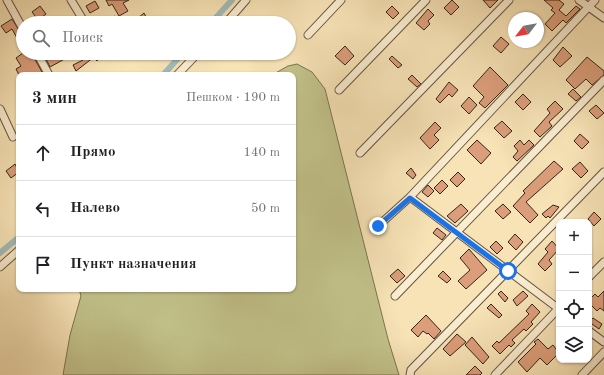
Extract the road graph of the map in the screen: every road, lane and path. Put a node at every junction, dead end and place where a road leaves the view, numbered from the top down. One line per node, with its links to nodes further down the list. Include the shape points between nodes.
1 (7, 0): 10 (street)
2 (71, 0): 11 (street)
3 (246, 0): 12 (street)
4 (341, 0): 14 (street)
5 (426, 0): 20 (street)
6 (509, 0): 23 (street)
7 (579, 0): 9 (street)
8 (595, 0): 9 (street)
9 (589, 7): 13 (street); 25 (street)
10 (16, 16)
11 (81, 16)
12 (232, 16)
13 (604, 18)
14 (308, 35)
15 (41, 60): 17 (street)
16 (191, 60): 18 (street)
17 (47, 72)
18 (180, 72)
19 (604, 80): 27 (street)
20 (339, 90)
21 (0, 109): 22 (street)
22 (13, 137)
23 (360, 154)
24 (604, 172): 31 (street)
25 (410, 198): 26 (street); 27 (street)
26 (378, 226)
27 (456, 233): 31 (street); 33 (street)
28 (16, 253): 30 (street)
29 (604, 262): 32 (street)
30 (0, 267)
31 (508, 271): 34 (street); 39 (street, via 411,370)
32 (592, 274)
33 (395, 296)
34 (556, 306)
35 (556, 311): 40 (street)
36 (592, 333): 37 (street)
37 (604, 342)
38 (604, 352): 41 (street)
39 (410, 375)
40 (495, 375)
41 (582, 375)

